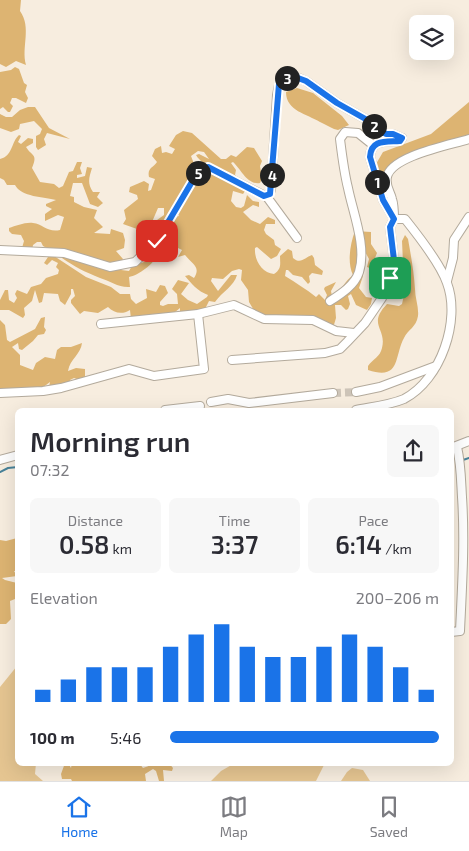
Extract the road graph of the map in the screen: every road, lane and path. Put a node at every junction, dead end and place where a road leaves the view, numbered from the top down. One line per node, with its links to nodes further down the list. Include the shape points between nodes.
1 (469, 139): 5 (street, via 404,159 391,168 387,188 393,200)
2 (373, 145): 3 (street, via 402,138 386,134 306,81 287,78 279,84 277,95 271,190); 5 (street, via 370,157 375,177); 9 (street, via 358,133 345,132 340,139 343,167 357,224 359,272 353,284)
3 (267, 196): 6 (street); 7 (street, via 208,167 196,175 157,241 135,262 110,267 64,253)
4 (469, 217): 8 (street, via 454,240)
5 (394, 219): 8 (street, via 405,219 417,233); 12 (street, via 390,227 394,260 390,278 382,298 365,323)
6 (297, 238)
7 (0, 250)
8 (447, 281): 14 (street, via 452,299 449,335)
9 (330, 301)
10 (198, 314): 11 (street); 12 (street, via 234,305 264,319 313,320 336,331); 16 (street, via 204,369 154,376 129,369 61,388)
11 (101, 324)
12 (354, 332): 13 (street, via 340,349 325,353)
13 (232, 360)
14 (436, 366): 15 (street, via 380,388); 21 (street, via 423,386 404,399)
15 (356, 392)
16 (0, 393)
17 (333, 393): 18 (street, via 249,403 228,399)
18 (211, 402)
19 (200, 406): 20 (street)
20 (182, 408)
21 (365, 408)
22 (469, 441): 23 (street)
23 (454, 448): 26 (street, via 460,461 464,524)
24 (15, 456): 25 (street)
25 (0, 460)
26 (456, 632)

